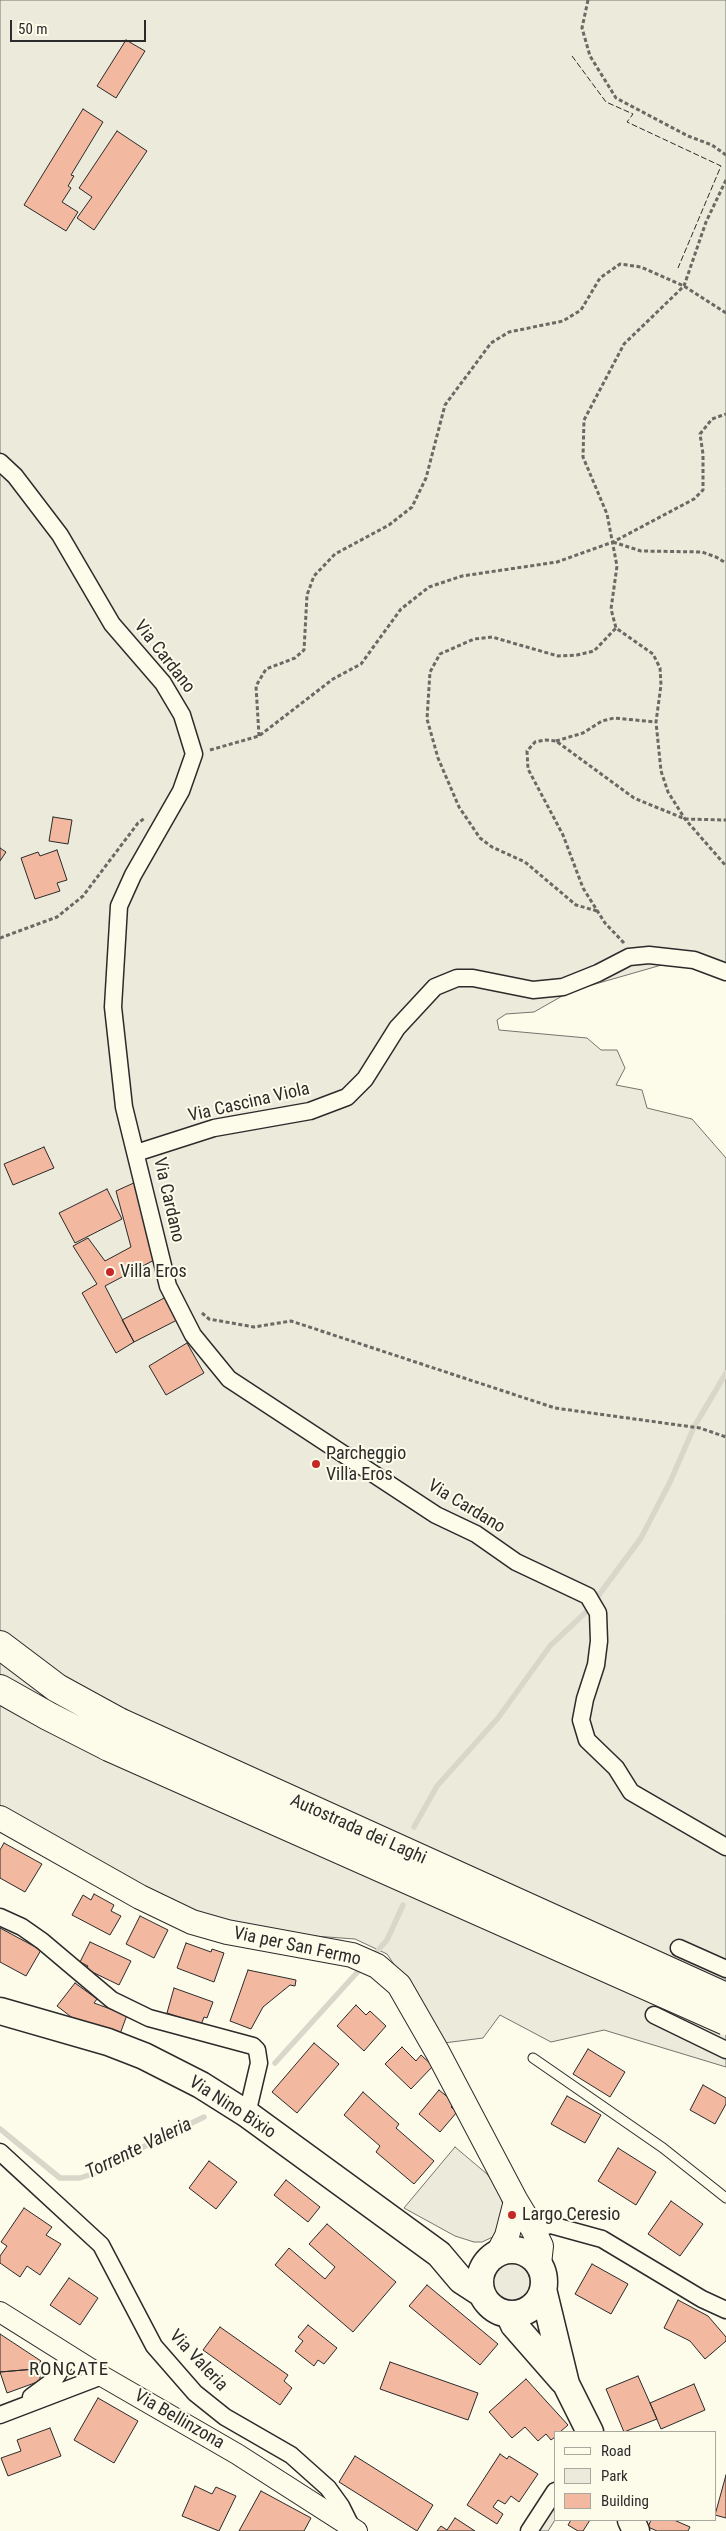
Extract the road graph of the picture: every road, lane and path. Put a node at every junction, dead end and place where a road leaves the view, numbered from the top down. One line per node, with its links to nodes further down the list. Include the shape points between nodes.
1 (588, 0): 2 (path, via 582,28 590,56 616,98)
2 (726, 155)
3 (726, 180): 4 (path, via 706,222)
4 (684, 286): 5 (path); 8 (path, via 624,344 584,420 584,457 607,514); 12 (path, via 641,267 620,264 600,278 580,310 562,321 509,332 490,344 445,405 426,478 412,507 389,525 335,554 314,576 307,595 304,650 295,658 266,669 256,686)
5 (726, 313)
6 (726, 414): 8 (path, via 712,419 700,434 703,490 686,504)
7 (0, 462): 14 (street, Via Cardano, via 16,476 60,535 112,624 163,683 182,715)
8 (613, 542): 9 (path, via 641,551 702,552); 10 (path, via 617,566 611,609); 12 (path, via 556,562 462,576 430,586 401,610 362,664 333,679)
9 (726, 563)
10 (616, 628): 11 (path, via 653,654 660,668); 19 (path, via 594,651 577,655 558,656 492,636 474,639 440,654 430,672 428,718 438,758 459,807 480,838 525,862 576,905)
11 (656, 722): 13 (path, via 614,718); 16 (path, via 661,771 668,792)
12 (259, 736): 14 (path)
13 (556, 741): 16 (path, via 634,798); 19 (path, via 535,742 527,751 528,769 563,835 583,888)
14 (194, 754): 15 (street, Via Cardano)
15 (174, 802): 20 (path, via 156,809 138,823 83,896 57,917); 23 (street, Via Cardano, via 119,906 113,1007 124,1107)
16 (685, 819): 17 (path); 18 (path)
17 (726, 820)
18 (726, 866)
19 (597, 911): 21 (path, via 625,944)
20 (0, 938)
21 (629, 957): 22 (street, Via Cascina Viola, via 649,955 694,960); 23 (street, Via Cascina Viola, via 563,987 533,990 473,978 456,978 435,988 397,1028 365,1079 347,1097 310,1111 214,1128)
22 (726, 972)
23 (136, 1154): 30 (street, Via Cardano, via 168,1286 193,1335 229,1379 436,1515 476,1534 516,1562 588,1596 598,1613 596,1665 581,1720 587,1740 616,1768 632,1792)
24 (195, 1308): 25 (path, via 209,1319 254,1327 292,1321 555,1408 700,1428)
25 (726, 1437)
26 (0, 1645): 28 (highway, Autostrada dei Laghi)
27 (0, 1689): 28 (highway, Autostrada dei Laghi, via 48,1716)
28 (114, 1734): 34 (highway, Autostrada dei Laghi, bridge); 37 (highway, Autostrada dei Laghi, bridge)
29 (0, 1818): 43 (main road, Via per San Fermo, via 140,1897 192,1922 227,1932 352,1955 377,1966 399,1985)
30 (726, 1847)
31 (0, 1917): 40 (street, via 42,1941 112,2000 149,2018 253,2046 259,2056)
32 (679, 1948): 33 (street)
33 (726, 1969)
34 (726, 1997)
35 (0, 2011): 40 (main road, Via Nino Bixio, via 108,2042 144,2056 201,2085)
36 (654, 2015): 38 (street)
37 (726, 2021)
38 (726, 2050)
39 (533, 2058): 42 (lane, via 663,2148)
40 (247, 2114): 46 (main road, Via Nino Bixio)
41 (0, 2152): 58 (street, Via Valeria, via 101,2245 154,2346 195,2393 225,2417 306,2468 328,2488)
42 (726, 2198)
43 (516, 2200): 44 (main road, Via per San Fermo); 45 (main road, via 507,2236)
44 (533, 2229): 47 (main road, Via per San Fermo, via 541,2246); 49 (street, via 551,2225 602,2239)
45 (498, 2253): 46 (main road); 47 (main road, via 523,2252); 48 (main road, via 481,2271)
46 (439, 2254): 48 (main road, Via Nino Bixio, via 460,2280)
47 (541, 2276): 51 (main road, via 540,2298 529,2308); 54 (main road)
48 (481, 2293): 51 (main road, via 492,2307)
49 (726, 2310)
50 (0, 2312): 52 (street, Via Bellinzona)
51 (509, 2314): 54 (main road, via 514,2325)
52 (70, 2356): 53 (street, Via Bellinzona); 55 (street, via 54,2380)
53 (102, 2376): 55 (street); 58 (street, Via Bellinzona, via 237,2454)
54 (566, 2384): 56 (main road)
55 (7, 2412)
56 (590, 2431)
57 (554, 2492): 59 (street)
58 (354, 2530)
59 (529, 2531)

